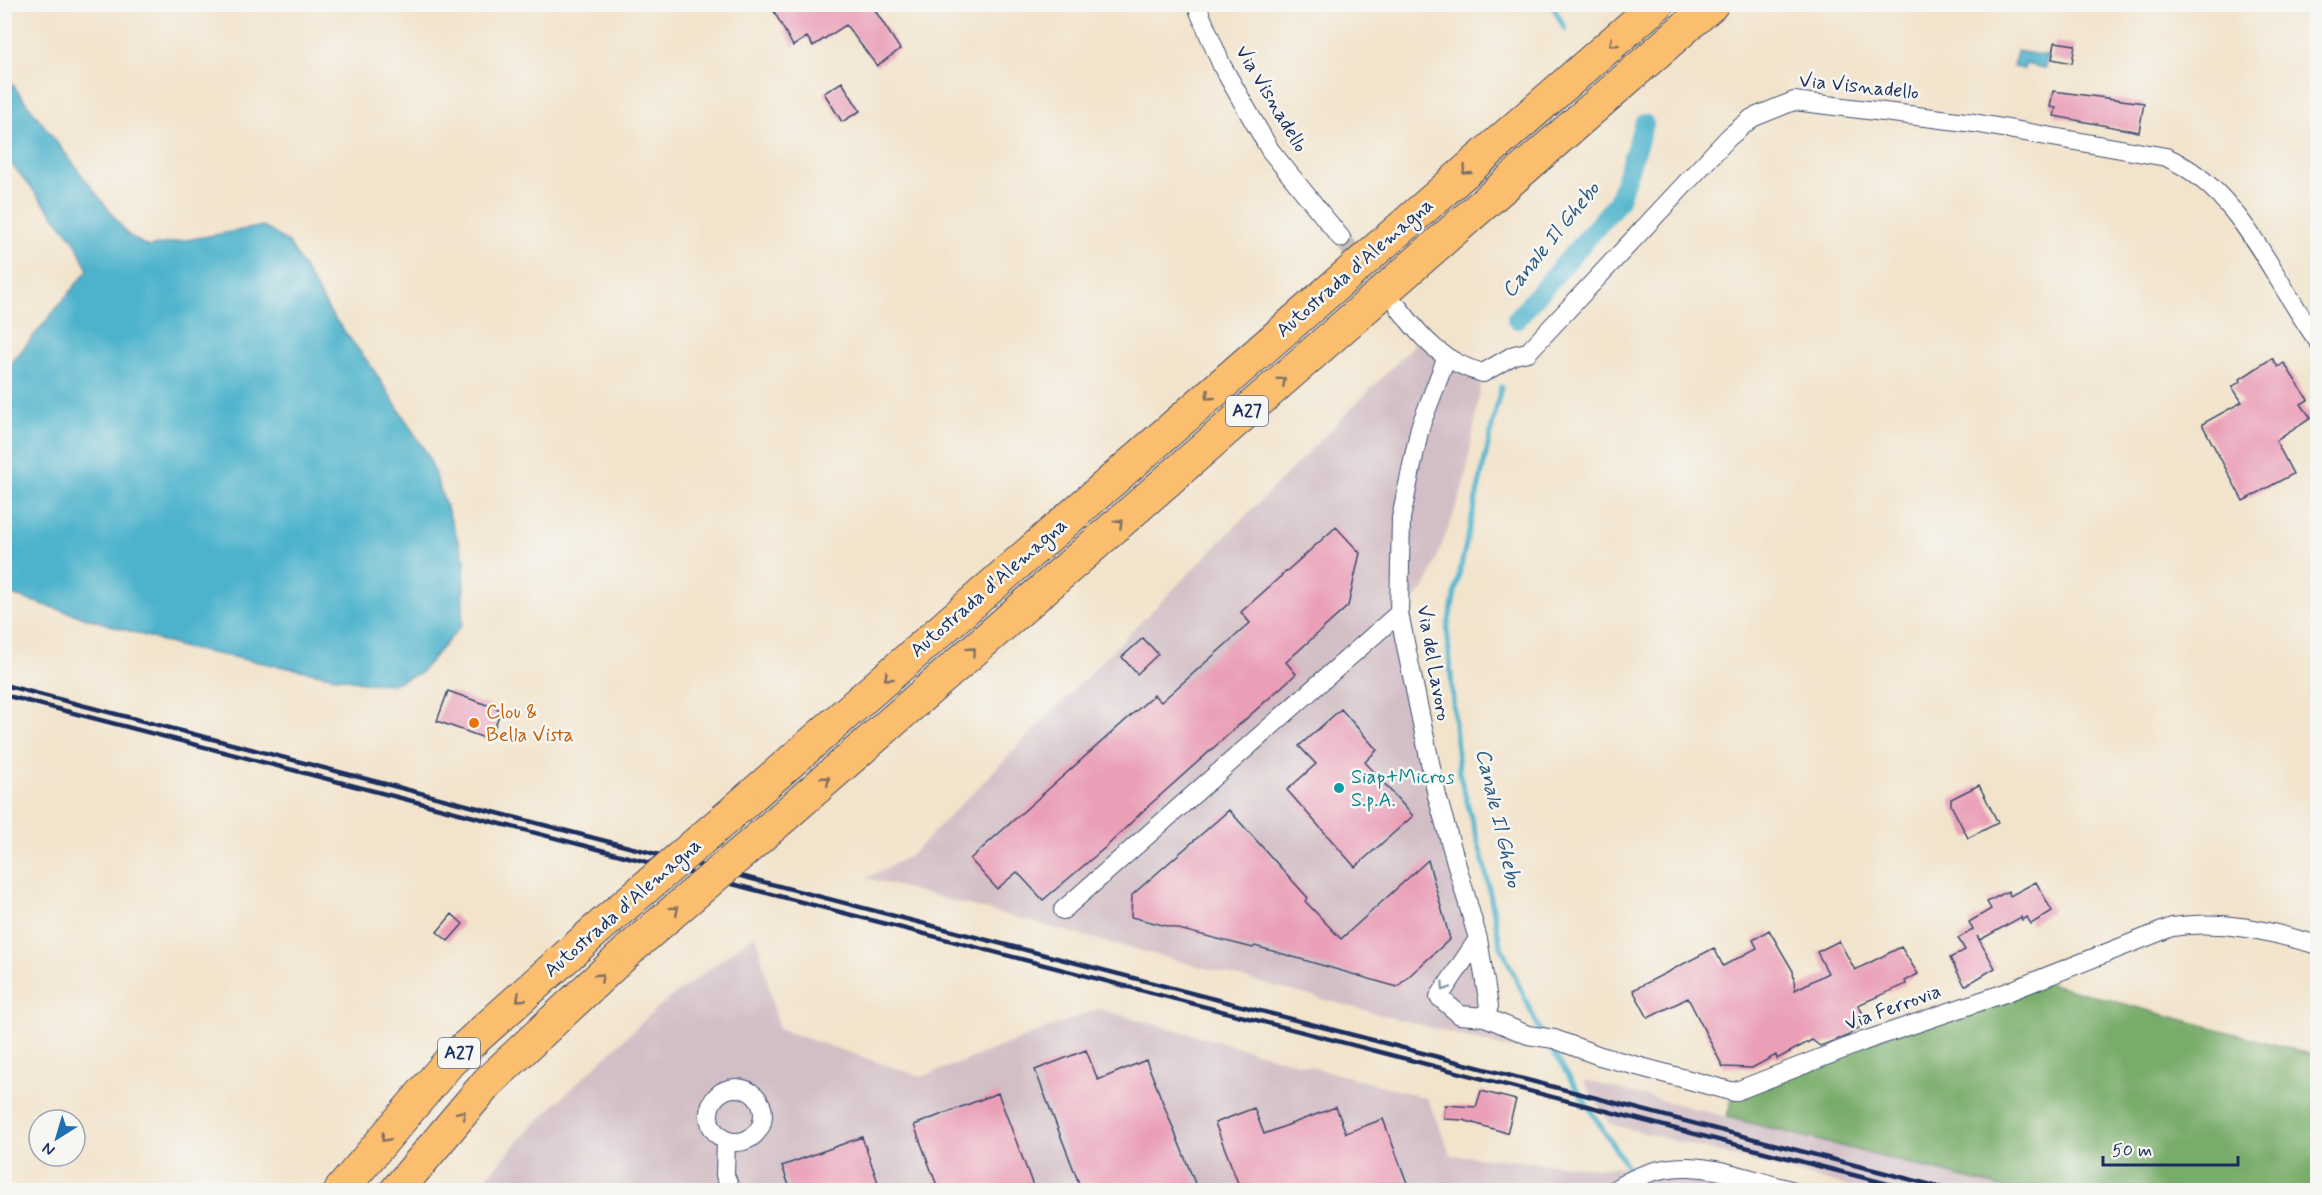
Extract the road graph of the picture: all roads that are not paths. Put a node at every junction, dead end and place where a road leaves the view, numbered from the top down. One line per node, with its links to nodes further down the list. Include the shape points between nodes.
1 (1196, 4): 4 (street, Via Visnadello, via 1222,66 1270,150)
2 (1657, 4): 15 (highway, Autostrada d'Alemagna / A27, one-way to 15, bridge, via 450,1061)
3 (1712, 4): 16 (highway, Autostrada d'Alemagna / A27, one-way to 3, bridge, via 487,1083 630,949)
4 (1341, 238)
5 (1399, 308): 7 (street, Via Visnadello, via 1421,338)
6 (2318, 341): 7 (street, Via Visnadello, via 2228,201 2186,166 2166,157 1974,123 1794,101 1752,118 1729,137 1528,352 1514,355 1483,373)
7 (1446, 359): 8 (street, Via del Lavoro, via 1420,428 1401,518)
8 (1398, 613): 9 (street); 10 (street, Via del Lavoro, via 1437,796)
9 (1063, 910)
10 (1478, 939): 12 (street, Via del Lavoro, via 1489,1006); 12 (street, one-way to 12, via 1439,998 1460,1015)
11 (2318, 945): 12 (street, Via Ferrovia, via 2238,926 2200,922 2172,927 1734,1092 1600,1056 1554,1039 1528,1035)
12 (1485, 1017)
13 (726, 1140): 17 (street, via 725,1175)
14 (1620, 1187): 18 (street, via 1645,1172 1699,1166)
15 (341, 1191)
16 (397, 1191)
17 (731, 1191)
18 (1791, 1191)

